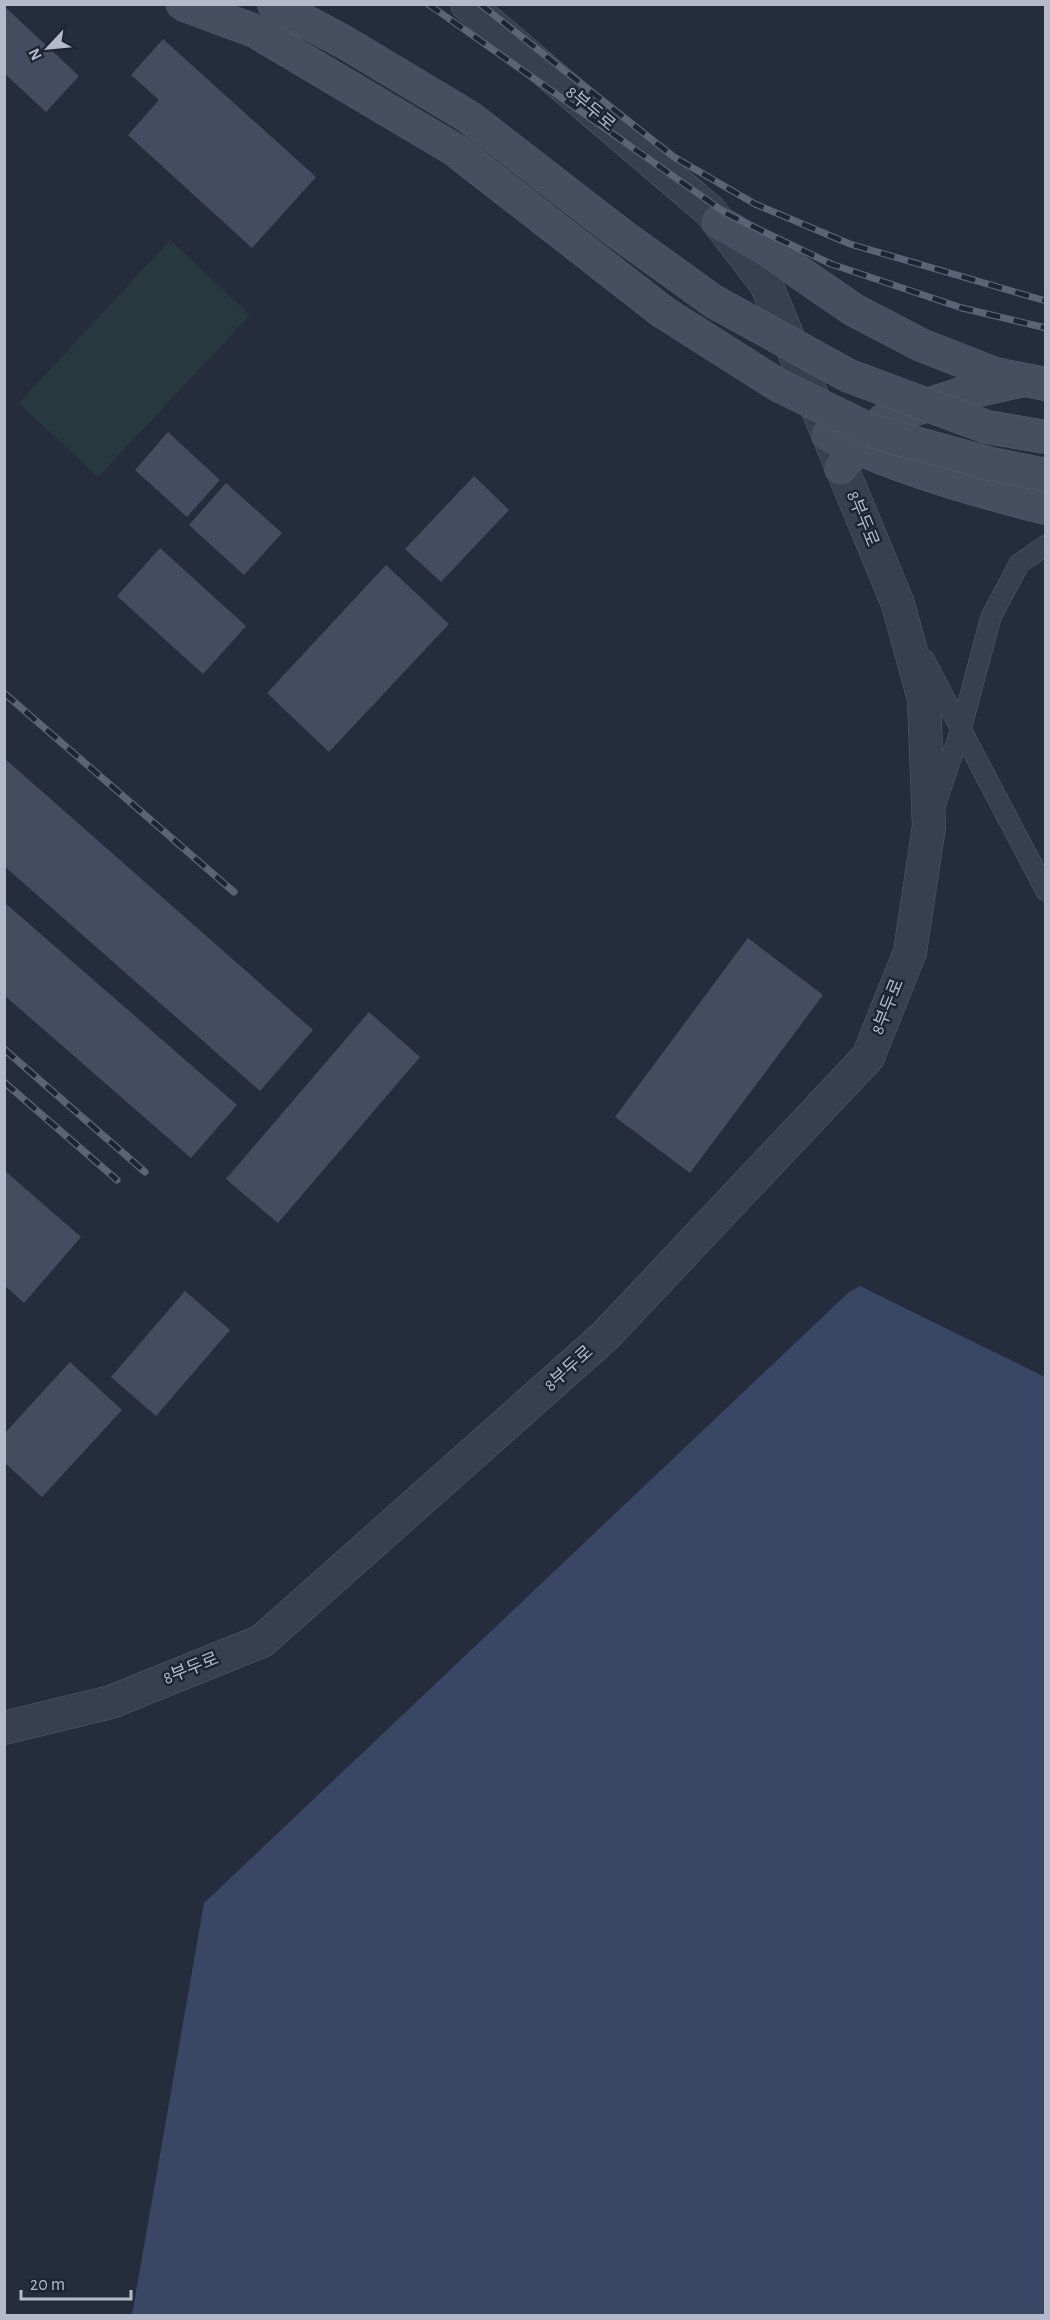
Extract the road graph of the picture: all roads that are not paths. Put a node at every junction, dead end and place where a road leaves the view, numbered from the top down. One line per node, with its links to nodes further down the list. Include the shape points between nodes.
1 (182, 4): 8 (main road, bridge, via 255,31 455,150 663,312 778,385 874,432)
2 (273, 4): 6 (main road, bridge, via 469,117 713,301 849,376 987,428)
3 (467, 4): 4 (street, 8부두로, via 710,211)
4 (718, 222): 5 (main road, via 854,310 921,345 995,374); 7 (street, 8부두로, via 766,284)
5 (1035, 382): 7 (main road, via 961,394 885,419)
6 (1046, 437)
7 (842, 450): 9 (main road); 11 (street, 8부두로)
8 (1046, 475)
9 (1046, 508)
10 (1046, 545): 12 (lane, via 1019,564 991,617)
11 (900, 611): 12 (lane); 13 (street, 8부두로, via 924,699)
12 (961, 729): 13 (lane); 14 (lane)
13 (929, 826): 15 (street, 8부두로, via 910,952 868,1057 605,1336 262,1641 111,1702)
14 (1046, 891)
15 (4, 1728)

